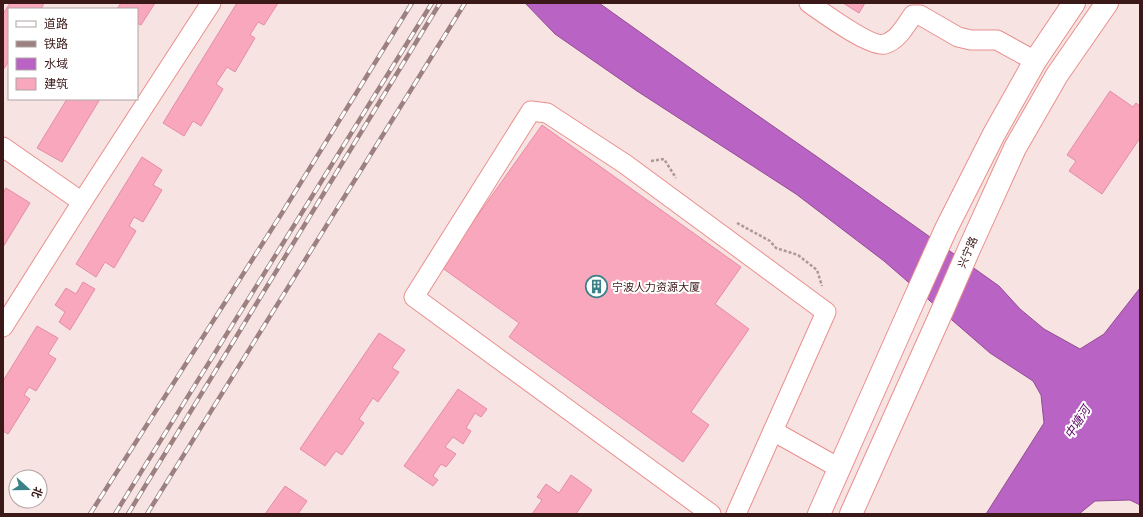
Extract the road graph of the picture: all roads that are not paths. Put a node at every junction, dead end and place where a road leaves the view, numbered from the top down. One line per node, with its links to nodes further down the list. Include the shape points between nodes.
1 (212, 3): 8 (lane)
2 (809, 3): 5 (lane, via 852,32 880,44 886,44 898,36 913,15)
3 (1074, 3): 6 (main road)
4 (1107, 3): 15 (main road, 兴宁路, via 1057,75 1015,148)
5 (923, 9): 6 (lane, via 958,37 997,40)
6 (1035, 61): 11 (main road, via 994,134 946,229)
7 (3, 147): 8 (lane)
8 (82, 202): 9 (lane)
9 (3, 327)
10 (773, 431): 11 (lane); 12 (lane, via 826,312 625,164 547,112 531,111 414,297); 13 (lane)
11 (839, 468): 14 (main road)
12 (711, 514)
13 (736, 514)
14 (819, 514)
15 (851, 514)

